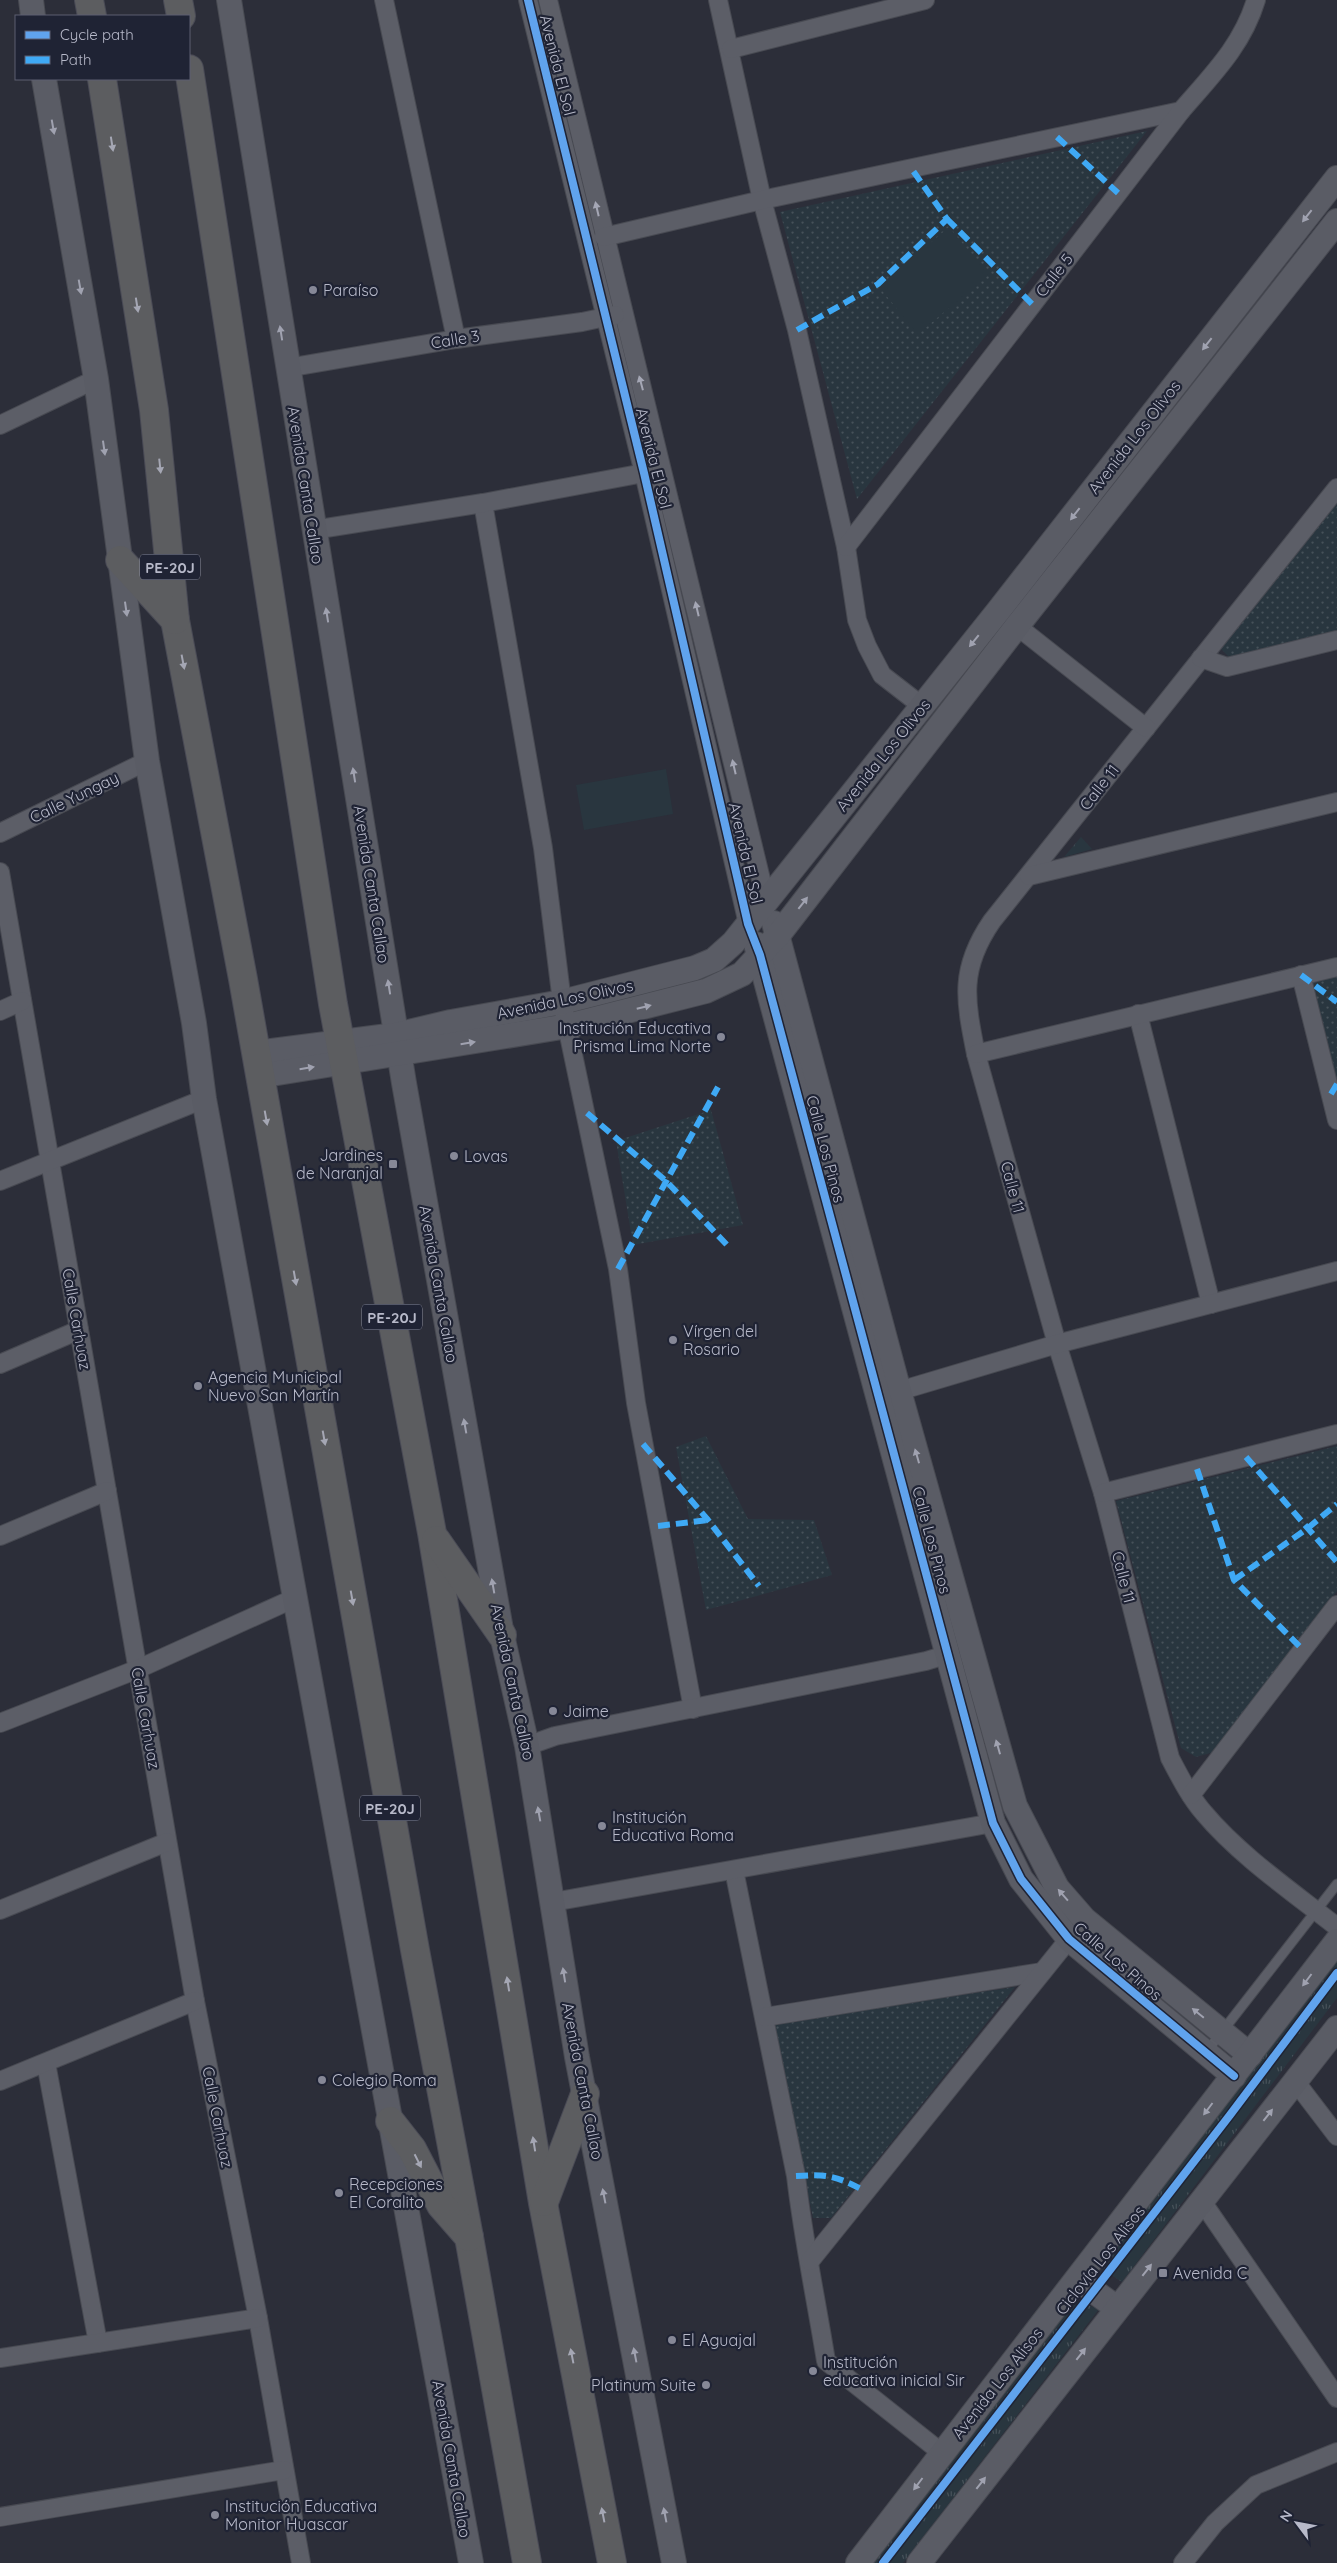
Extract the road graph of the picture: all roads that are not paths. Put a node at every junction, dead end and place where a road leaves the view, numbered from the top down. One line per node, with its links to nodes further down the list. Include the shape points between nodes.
1 (31, 0): 12 (main road)
2 (89, 0): 13 (highway)
3 (178, 0): 14 (highway)
4 (229, 0): 27 (main road, Avenida Canta Callao, one-way to 4)
5 (384, 0): 26 (street)
6 (528, 0): 25 (street, Avenida El Sol)
7 (548, 0): 23 (street, Avenida El Sol, one-way to 7)
8 (718, 0): 15 (street)
9 (925, 0): 11 (street)
10 (1256, 0): 19 (street, Calle 5, via 1235,48)
11 (879, 6): 15 (street)
12 (33, 15)
13 (92, 15)
14 (181, 15)
15 (731, 49): 21 (street)
16 (190, 75): 59 (highway, PE-20J)
17 (44, 80): 28 (main road, Avenida Canta Callao, one-way to 28)
18 (102, 80): 36 (highway, PE-20J, one-way to 36, via 154,410)
19 (1181, 111): 21 (street); 34 (street, Calle 5)
20 (1337, 178): 40 (main road, Avenida Los Olivos, one-way to 40)
21 (762, 200): 23 (street); 34 (street, via 797,330)
22 (1337, 220): 37 (main road, Avenida Los Olivos)
23 (604, 237): 24 (street, Avenida El Sol)
24 (622, 314): 25 (street, Calle 3); 47 (street, Avenida El Sol, one-way to 24, via 661,459)
25 (605, 316): 26 (street, Calle 3); 30 (street, Avenida El Sol)
26 (456, 339): 27 (street, Calle 3)
27 (287, 368): 33 (main road, Avenida Canta Callao)
28 (96, 379): 29 (street); 35 (main road, Avenida Canta Callao, one-way to 35)
29 (0, 425)
30 (644, 473): 32 (street); 48 (street, Avenida El Sol)
31 (1337, 488): 39 (street, Calle 11)
32 (483, 503): 33 (street); 54 (street, via 543,848)
33 (313, 530): 58 (main road, Avenida Canta Callao, one-way to 33)
34 (846, 547): 40 (street, via 856,620 867,646 882,675)
35 (120, 560): 36 (highway); 42 (main road, Avenida Canta Callao, one-way to 42)
36 (175, 620): 61 (highway, PE-20J, one-way to 61)
37 (1017, 626): 41 (street); 49 (main road, Avenida Los Olivos, one-way to 37)
38 (1337, 640): 39 (street, via 1227,667)
39 (1201, 658): 41 (street, Calle 11)
40 (922, 706): 47 (main road, Avenida Los Olivos)
41 (1146, 728): 46 (street, Calle 11)
42 (147, 761): 44 (street, Calle Yungay); 62 (main road, Avenida Canta Callao, via 194,1023)
43 (1337, 802): 46 (street)
44 (0, 833)
45 (0, 872): 53 (street, Calle Carhuaz)
46 (1029, 876): 60 (street, Calle 11, via 992,920 978,941 972,959 966,1007)
47 (766, 900): 48 (main road, Avenida Los Olivos); 49 (main road, Calle Los Pinos)
48 (748, 924): 50 (main road, Calle Los Pinos); 54 (main road, Avenida Los Olivos, via 734,943 714,960 695,968)
49 (779, 934): 50 (main road, Avenida Los Olivos); 71 (main road, Calle Los Pinos)
50 (760, 955): 57 (main road, Avenida Los Olivos, one-way to 50, via 706,992 742,974); 71 (main road, Calle Los Pinos)
51 (1337, 966): 52 (street)
52 (1301, 975): 56 (street); 63 (street)
53 (22, 1001): 55 (street); 64 (street, Calle Carhuaz)
54 (562, 1002): 57 (street); 58 (main road, Avenida Los Olivos, via 451,1022)
55 (0, 1011)
56 (1138, 1014): 60 (street); 67 (street)
57 (568, 1026): 58 (main road, Avenida Los Olivos, one-way to 57); 82 (street, via 618,1269 636,1403)
58 (397, 1045): 59 (main road, Avenida Los Olivos); 79 (main road, Avenida Canta Callao, one-way to 58)
59 (343, 1051): 61 (main road, Avenida Los Olivos); 75 (highway, PE-20J)
60 (976, 1054): 69 (street, Calle 11)
61 (258, 1064): 112 (highway, PE-20J, one-way to 112)
62 (204, 1099): 64 (street); 77 (main road, Avenida Canta Callao)
63 (1337, 1120)
64 (50, 1160): 65 (street); 68 (street, Calle Carhuaz)
65 (0, 1181)
66 (1337, 1271): 67 (street)
67 (1211, 1304): 69 (street)
68 (79, 1330): 70 (street); 73 (street, Calle Carhuaz)
69 (1057, 1344): 71 (street); 74 (street, Calle 11)
70 (0, 1364)
71 (889, 1394): 80 (main road, Calle Los Pinos); 100 (main road, Calle Los Pinos, one-way to 71, via 1084,1919 1057,1888 1037,1852 1015,1806)
72 (1337, 1434): 74 (street)
73 (107, 1491): 76 (street); 81 (street, Calle Carhuaz)
74 (1103, 1493): 85 (street, Calle 11, via 1170,1758)
75 (432, 1534): 79 (highway); 111 (highway, PE-20J, one-way to 75)
76 (0, 1536)
77 (295, 1598): 81 (street); 108 (main road, Avenida Canta Callao)
78 (1337, 1605): 85 (street)
79 (502, 1635): 84 (main road, Avenida Canta Callao)
80 (949, 1654): 82 (street); 86 (main road, Calle Los Pinos)
81 (138, 1669): 83 (street); 87 (street, Calle Carhuaz)
82 (694, 1708): 84 (street, via 555,1736)
83 (0, 1723)
84 (527, 1746): 90 (main road, Avenida Canta Callao, one-way to 84)
85 (1191, 1795): 92 (street, Calle 11, via 1238,1847)
86 (993, 1823): 88 (street); 94 (main road, Calle Los Pinos, via 1021,1879)
87 (168, 1842): 91 (street); 97 (street, Calle Carhuaz)
88 (734, 1870): 90 (street); 98 (street)
89 (1337, 1884): 92 (lane)
90 (554, 1902): 107 (main road, Avenida Canta Callao, one-way to 90)
91 (0, 1910)
92 (1316, 1911): 93 (street, Calle 11); 100 (lane)
93 (1337, 1927)
94 (1069, 1939): 96 (street); 101 (main road, Calle Los Pinos)
95 (1337, 1941): 102 (main road, Avenida Los Alisos, one-way to 102)
96 (1042, 1972): 98 (street); 113 (street)
97 (195, 2001): 103 (street); 116 (street, Calle Carhuaz)
98 (765, 2017): 113 (street)
99 (1337, 2028): 105 (main road)
100 (1222, 2032): 101 (lane); 102 (main road, Calle Los Pinos)
101 (1206, 2053): 104 (main road, Calle Los Pinos)
102 (1250, 2055): 104 (main road, Avenida Los Alisos)
103 (46, 2063): 106 (street); 117 (street)
104 (1234, 2076): 114 (main road, Avenida Los Alisos, one-way to 114)
105 (1295, 2080): 109 (street); 110 (main road, one-way to 105)
106 (0, 2081)
107 (585, 2094): 111 (highway); 128 (main road, Avenida Canta Callao, one-way to 107)
108 (390, 2121): 112 (highway, one-way to 112, via 412,2149 441,2205); 125 (main road, Avenida Canta Callao)
109 (1337, 2136)
110 (1201, 2200): 115 (main road, one-way to 110); 119 (street)
111 (543, 2203): 127 (highway, PE-20J, one-way to 111)
112 (469, 2237): 126 (highway, PE-20J)
113 (810, 2261): 120 (street, via 826,2361)
114 (1078, 2280): 115 (main road); 120 (main road, Avenida Los Alisos)
115 (1116, 2308): 130 (main road, one-way to 115)
116 (258, 2318): 117 (street); 122 (street, Calle Carhuaz)
117 (98, 2343): 118 (street)
118 (0, 2358)
119 (1337, 2398)
120 (942, 2452): 129 (main road, Avenida Los Alisos, one-way to 129)
121 (1337, 2452): 131 (street, via 1256,2484 1214,2523)
122 (284, 2470): 123 (street); 124 (street, Calle Carhuaz)
123 (0, 2517)
124 (301, 2563)
125 (471, 2563)
126 (527, 2563)
127 (612, 2563)
128 (674, 2563)
129 (858, 2563)
130 (919, 2563)
131 (1183, 2563)

